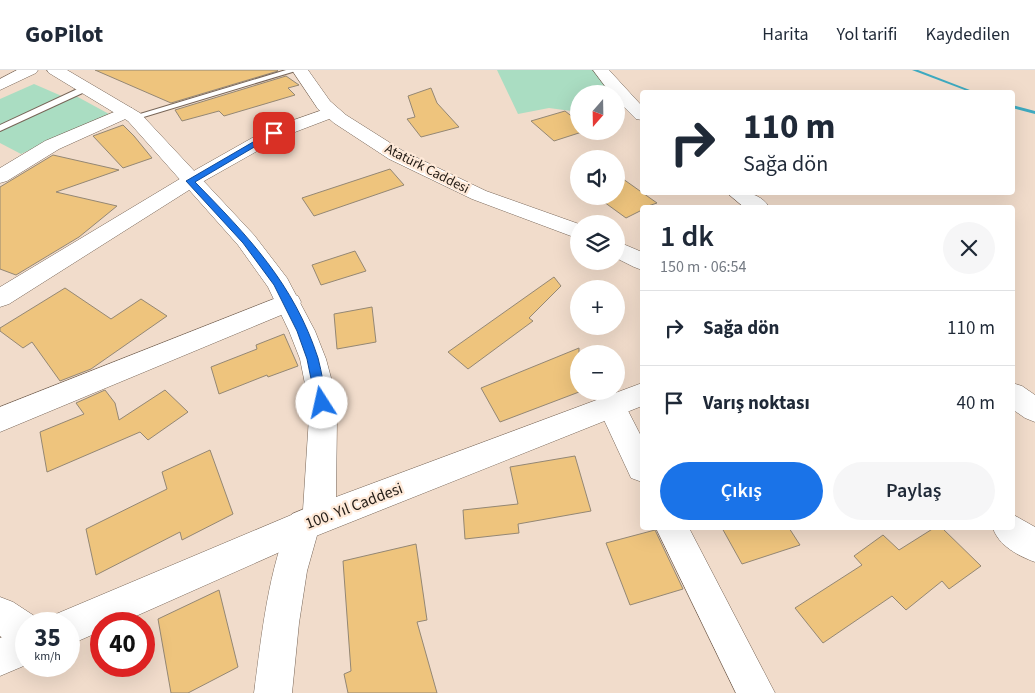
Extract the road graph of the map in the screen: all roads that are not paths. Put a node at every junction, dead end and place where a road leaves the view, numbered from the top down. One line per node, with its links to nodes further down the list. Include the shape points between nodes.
1 (30, 70): 6 (street)
2 (55, 70): 7 (street)
3 (295, 70): 10 (lane)
4 (300, 70): 8 (street, Atatürk Caddesi)
5 (601, 70): 9 (street)
6 (0, 85)
7 (86, 88): 10 (street); 11 (lane)
8 (331, 112): 13 (street, via 274,133); 16 (street, Atatürk Caddesi, via 396,155 449,182)
9 (640, 113)
10 (130, 115): 12 (street, via 15,159); 13 (street)
11 (0, 128)
12 (0, 177)
13 (190, 181): 19 (street); 20 (street, via 268,267)
14 (740, 195): 15 (street)
15 (756, 205)
16 (570, 229)
17 (625, 253): 18 (street)
18 (640, 261)
19 (0, 298)
20 (288, 302): 25 (street); 27 (street, via 313,359 324,417)
21 (640, 395): 23 (street, 100. Yıl Caddesi)
22 (1015, 396): 24 (street)
23 (612, 407): 26 (street); 27 (street, 100. Yıl Caddesi)
24 (1035, 410)
25 (0, 420)
26 (640, 464)
27 (311, 522): 32 (street, 100. Yıl Caddesi); 36 (street, via 290,571)
28 (673, 530): 37 (street)
29 (1012, 530): 30 (street)
30 (1035, 546)
31 (0, 615): 33 (street)
32 (80, 622)
33 (15, 625)
34 (15, 651): 35 (street)
35 (0, 657)
36 (274, 693)
37 (756, 693)

